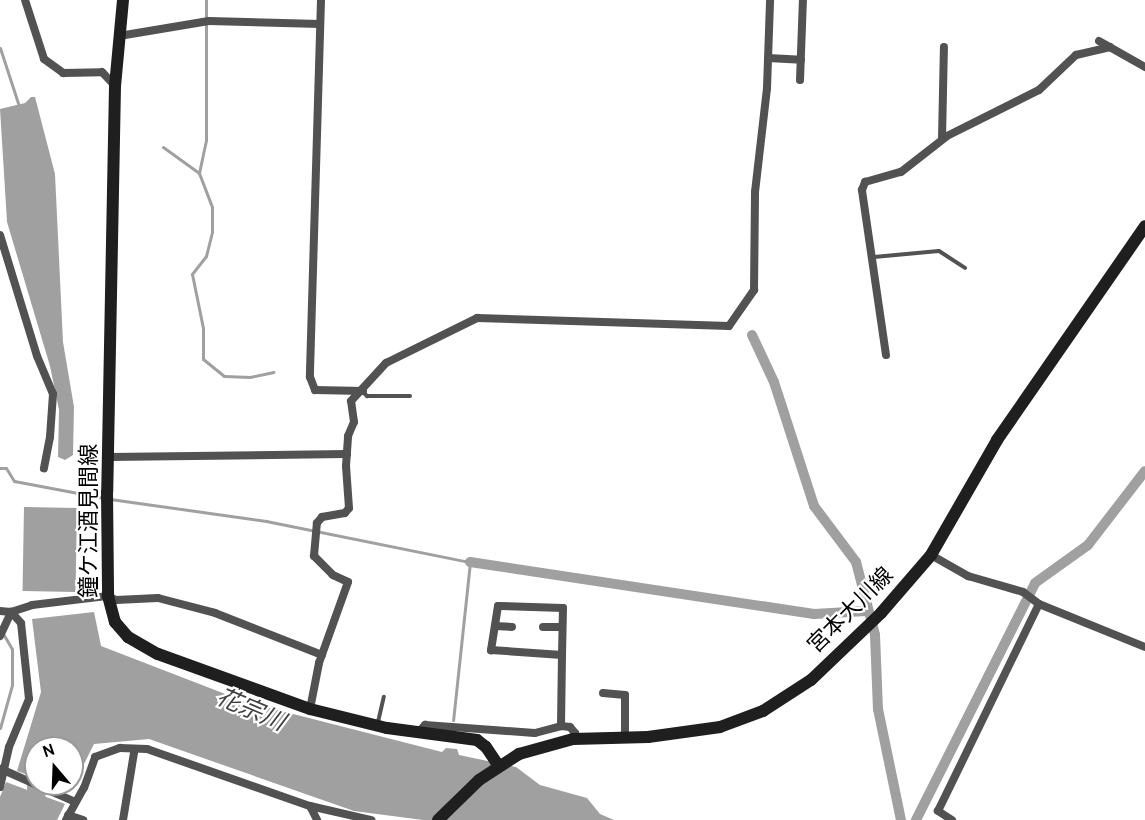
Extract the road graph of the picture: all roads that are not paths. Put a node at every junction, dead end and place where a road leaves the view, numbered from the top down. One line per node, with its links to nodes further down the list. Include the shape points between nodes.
1 (25, 0): 15 (street, via 44,59 63,73 102,72)
2 (123, 0): 7 (main road, 鐘ケ江酒見間線)
3 (321, 0): 6 (street)
4 (770, 0): 11 (street)
5 (803, 0): 12 (street)
6 (320, 24): 7 (street, via 209,21); 22 (street, via 310,377 315,390)
7 (120, 36): 15 (main road, 鐘ケ江酒見間線)
8 (1099, 41): 10 (street)
9 (944, 47): 16 (street)
10 (1110, 47): 13 (street); 16 (street, via 1076,55 1039,90)
11 (768, 58): 12 (street); 22 (street, via 755,192 754,290 729,326 477,318 386,363)
12 (801, 60): 14 (street)
13 (1145, 67)
14 (800, 80)
15 (115, 86): 25 (main road, 鐘ケ江酒見間線)
16 (942, 139): 19 (street, via 901,172 865,182 862,190)
17 (1145, 226): 27 (main road, 宮本大川線, via 997,440)
18 (0, 235): 26 (street, via 37,356 53,394 51,437)
19 (873, 257): 20 (lane, via 939,251); 21 (street)
20 (965, 268)
21 (886, 355)
22 (363, 391): 23 (lane, via 367,396); 24 (street, via 351,401 354,422)
23 (410, 396)
24 (347, 454): 25 (street); 38 (street, via 349,508 345,513 322,517 315,536 314,556 333,576 348,582)
25 (109, 457): 28 (main road, 鐘ケ江酒見間線)
26 (44, 468)
27 (931, 555): 29 (street, via 968,576 1023,592); 46 (main road, 宮本大川線, via 881,613 811,680 763,711 720,727)
28 (108, 596): 31 (street, via 32,604); 38 (street, via 116,600 158,598 215,614); 42 (main road, 鐘ケ江酒見間線, via 115,622 142,646)
29 (1036, 602): 37 (street); 60 (street, via 938,811)
30 (0, 610): 31 (street)
31 (11, 612): 36 (street); 50 (street, via 21,624 29,699)
32 (495, 626): 33 (street); 35 (street, via 498,606 563,608); 39 (street, via 492,650)
33 (512, 627)
34 (543, 627): 35 (street)
35 (562, 627): 39 (street)
36 (0, 636)
37 (1145, 647)
38 (322, 655): 42 (street)
39 (562, 655): 44 (street)
40 (603, 693): 46 (street, via 625,695)
41 (384, 697): 43 (lane)
42 (310, 709): 43 (main road, 鐘ケ江酒見間線)
43 (378, 726): 45 (main road, 鐘ケ江酒見間線)
44 (561, 726): 45 (street, via 535,734 425,725); 47 (street, via 570,727 575,733)
45 (418, 733): 49 (main road, 鐘ケ江酒見間線, via 477,741)
46 (625, 738): 47 (main road, 宮本大川線)
47 (573, 739): 49 (main road, 宮本大川線)
48 (134, 753): 56 (street)
49 (500, 762): 59 (main road, 宮本大川線)
50 (2, 769): 51 (street); 52 (street)
51 (0, 787)
52 (75, 802): 53 (street, via 95,757 120,748 147,749); 54 (street)
53 (310, 806): 57 (street); 58 (street)
54 (67, 818): 55 (street)
55 (83, 820)
56 (123, 820)
57 (317, 820)
58 (371, 820)
59 (438, 820)
60 (952, 820)

